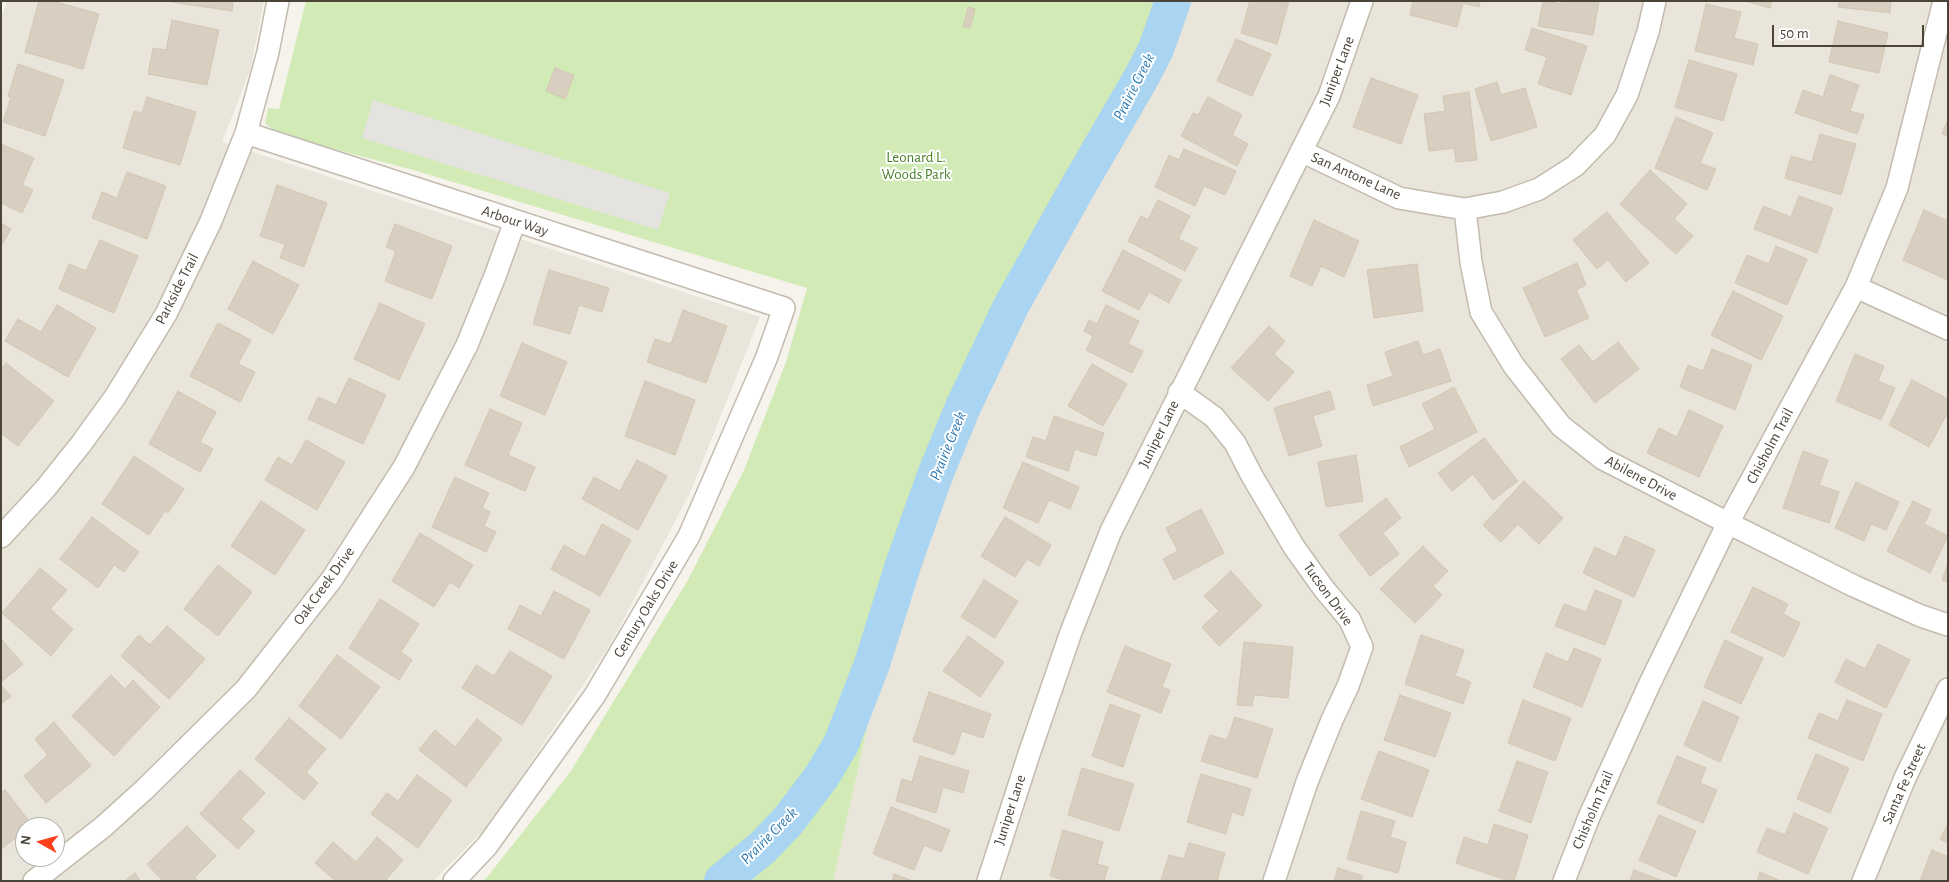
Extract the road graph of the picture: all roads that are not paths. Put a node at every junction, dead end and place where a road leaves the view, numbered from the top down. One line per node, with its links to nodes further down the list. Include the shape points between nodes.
1 (278, 1): 6 (street, Parkside Trail)
2 (1362, 1): 7 (street, Juniper Lane, via 1329,96)
3 (1655, 1): 8 (street, San Antone Lane, via 1627,95 1605,135 1575,166 1539,189 1503,202)
4 (1944, 1): 5 (street, Chisholm Trail)
5 (1943, 29): 10 (street, Chisholm Trail, via 1897,188)
6 (246, 133): 9 (street, Arbour Way); 15 (street, Parkside Trail, via 211,221 166,314 115,397 81,444)
7 (1301, 151): 8 (street, San Antone Lane, via 1399,198); 13 (street, Juniper Lane)
8 (1465, 209): 14 (street, Abilene Drive, via 1470,262 1482,312 1514,366 1560,426 1603,458)
9 (515, 220): 11 (street, Arbour Way); 18 (street, Oak Creek Drive, via 496,276 466,345 404,467 332,579 246,690 131,802)
10 (1856, 287): 12 (street); 14 (street, Chisholm Trail)
11 (784, 308): 19 (street, Century Oaks Drive, via 766,358 689,536 595,695 487,846)
12 (1948, 329)
13 (1180, 392): 20 (street, Juniper Lane, via 1108,538 1071,632); 21 (street, Tucson Drive, via 1214,416 1235,443 1294,547 1350,620 1362,647 1307,782)
14 (1728, 523): 16 (street, Abilene Drive, via 1854,586); 22 (street, Chisholm Trail, via 1646,692 1589,817)
15 (1, 537)
16 (1948, 625)
17 (1948, 689): 23 (street, Santa Fe Street, via 1905,778)
18 (34, 881)
19 (454, 881)
20 (988, 881)
21 (1274, 881)
22 (1564, 881)
23 (1863, 881)

